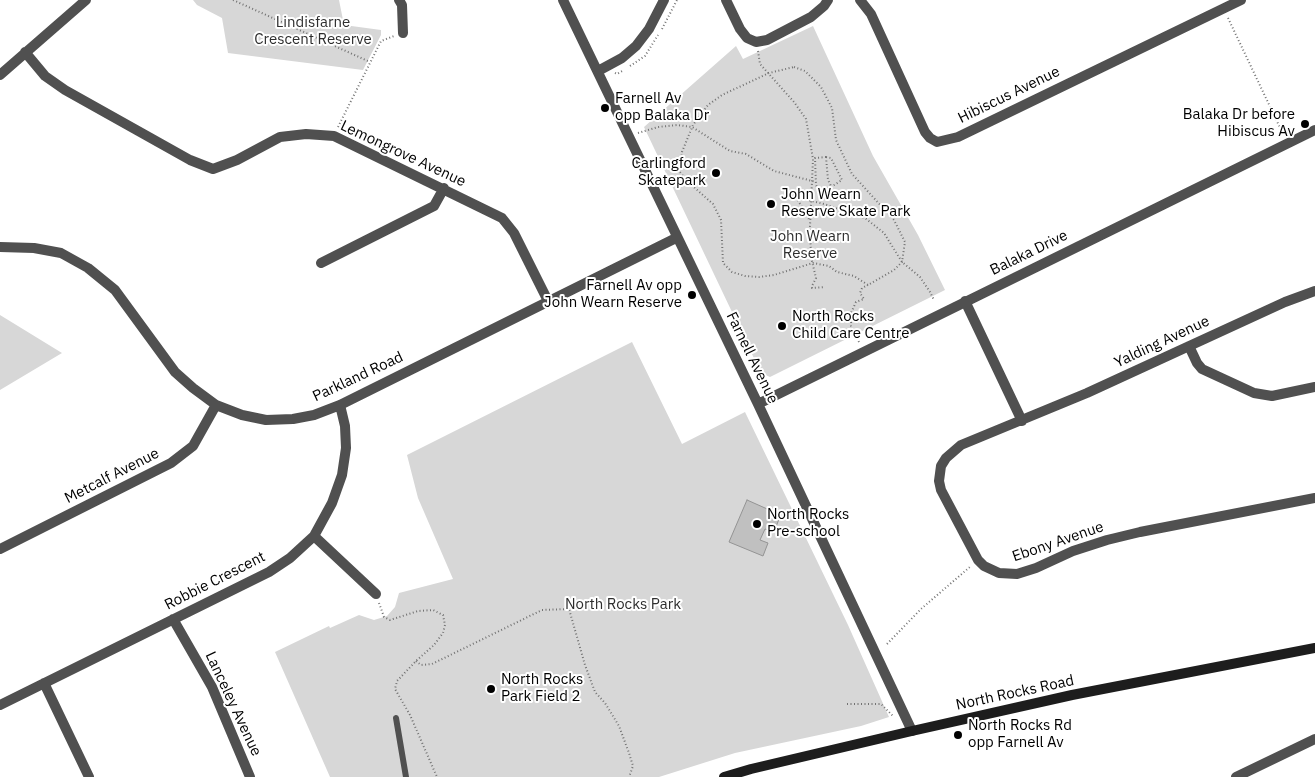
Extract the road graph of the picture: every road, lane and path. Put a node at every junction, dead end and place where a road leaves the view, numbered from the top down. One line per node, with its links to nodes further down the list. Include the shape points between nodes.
1 (86, 0): 13 (street)
2 (233, 0): 14 (path)
3 (400, 0): 11 (street)
4 (563, 0): 15 (street, Farnell Avenue)
5 (664, 0): 15 (street, via 636,46)
6 (726, 0): 12 (street, via 740,29 747,38)
7 (828, 0): 12 (street, via 810,17 767,40)
8 (860, 0): 10 (street, Hibiscus Avenue, via 871,14 925,132 937,142 958,137)
9 (1241, 0): 10 (street, Hibiscus Avenue)
10 (1224, 8): 22 (path)
11 (403, 34): 14 (path, via 381,41)
12 (756, 42): 16 (path, via 760,64)
13 (25, 52): 17 (street); 20 (street, Lemongrove Avenue, via 45,76 65,90 213,170 280,138 306,134)
14 (370, 62): 20 (path)
15 (598, 71): 21 (street, Farnell Avenue)
16 (769, 73): 18 (path, via 722,95 708,106); 24 (path, via 806,119); 36 (path, via 794,67 805,71 821,87 832,108 836,140 852,174 894,220 905,242)
17 (0, 75)
18 (692, 127): 21 (path, via 658,126); 27 (path, via 730,151 746,154 774,171); 38 (path, via 682,152 680,172 713,204 721,220 723,263 732,272 759,277)
19 (1315, 130): 22 (street, Balaka Drive)
20 (334, 136): 29 (street, Lemongrove Avenue)
21 (629, 137): 34 (street, Farnell Avenue)
22 (1287, 143): 44 (street, Balaka Drive)
23 (826, 157): 24 (path); 28 (path, via 826,173); 28 (path, via 831,158 842,180)
24 (814, 160): 26 (path); 27 (path)
25 (821, 175): 26 (path)
26 (815, 177): 27 (path)
27 (814, 182): 28 (path, via 818,189); 32 (path)
28 (831, 187)
29 (444, 188): 37 (street, via 434,206); 43 (street, Lemongrove Avenue, via 502,218 514,234)
30 (787, 195): 31 (path, via 790,193)
31 (796, 197): 32 (path); 33 (path)
32 (812, 201): 33 (path); 36 (path, via 865,218 884,233)
33 (810, 223): 38 (path)
34 (676, 238): 43 (street, Parkland Road); 48 (street, Farnell Avenue)
35 (0, 247): 49 (street, Parkland Road, via 34,248 61,254 102,278 126,304 175,372)
36 (902, 262): 39 (path); 42 (path, via 920,277)
37 (321, 263)
38 (813, 263): 39 (path, via 854,276); 40 (path, via 816,278 812,288)
39 (868, 285): 45 (path, via 860,293 864,299 856,302 851,313 851,326)
40 (825, 287)
41 (1315, 291): 46 (street, Yalding Avenue)
42 (934, 300)
43 (548, 301): 50 (street, Parkland Road)
44 (965, 301): 48 (street, Balaka Drive); 51 (street)
45 (859, 342)
46 (1189, 346): 47 (street, via 1202,369 1254,393 1272,396); 51 (street, Yalding Avenue)
47 (1315, 386)
48 (758, 404): 66 (street, Farnell Avenue)
49 (216, 405): 50 (street, Parkland Road, via 266,420 314,415); 54 (street, Metcalf Avenue, via 193,446 171,463)
50 (340, 405): 53 (street, Robbie Crescent, via 346,448 342,475 332,503)
51 (1022, 421): 55 (street, via 961,445 941,466 942,490)
52 (1315, 498): 55 (street, Ebony Avenue, via 1107,540 1017,574 990,570)
53 (314, 536): 56 (street); 57 (street, Robbie Crescent, via 269,572)
54 (0, 549)
55 (978, 560): 58 (path, via 921,609)
56 (376, 594): 60 (path, via 384,617 390,620 418,611 433,610 443,615 443,633)
57 (173, 619): 61 (street, Robbie Crescent); 69 (street, Lanceley Avenue, via 212,686)
58 (887, 644)
59 (1315, 648): 66 (main road, North Rocks Road, via 1081,693)
60 (416, 661): 71 (path, via 397,681 395,689 410,715); 72 (path, via 421,665 432,664 542,610 568,609 595,692 614,719 633,766)
61 (44, 683): 63 (street, Robbie Crescent); 68 (street)
62 (847, 704): 65 (path, via 881,704)
63 (0, 705)
64 (396, 718): 70 (lane)
65 (894, 718)
66 (912, 730): 73 (main road, North Rocks Road)
67 (1315, 739): 74 (street)
68 (89, 777)
69 (250, 777)
70 (406, 777)
71 (436, 777)
72 (629, 777)
73 (724, 777)
74 (1236, 777)

